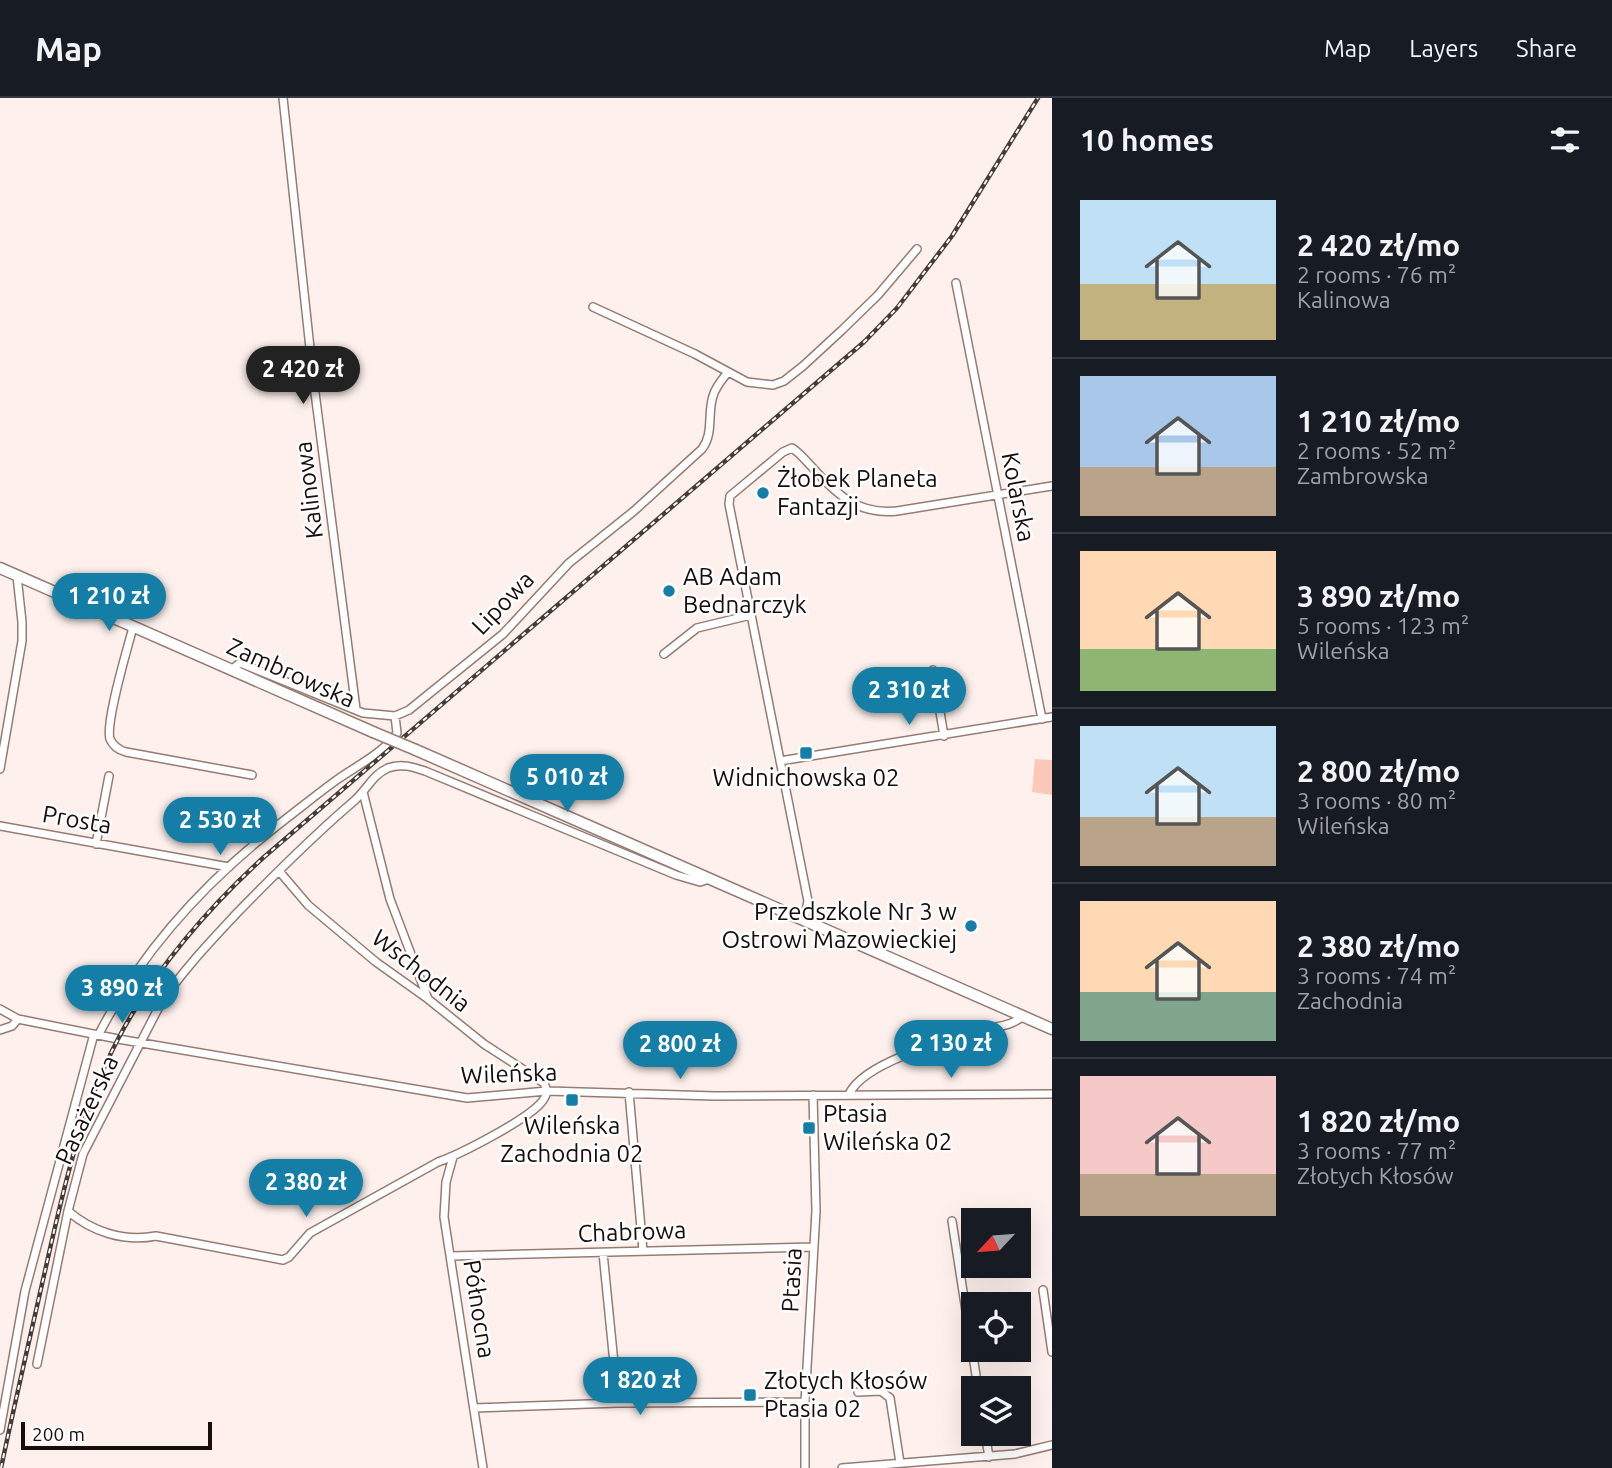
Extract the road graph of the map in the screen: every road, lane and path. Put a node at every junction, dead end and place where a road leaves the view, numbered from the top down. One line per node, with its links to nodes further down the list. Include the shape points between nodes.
1 (283, 98): 15 (street, Kalinowa)
2 (917, 249): 5 (street, via 878,295 784,381 773,385 747,382)
3 (956, 283): 7 (street, Kolarska)
4 (593, 307): 5 (street)
5 (728, 372): 16 (street, Lipowa, via 712,397 708,440 702,449 569,563 503,634 409,710)
6 (1052, 486): 7 (street)
7 (998, 495): 10 (street, via 897,512 869,510 835,493 792,448 783,452 729,499); 18 (street, Kolarska)
8 (0, 568): 9 (main road, Zambrowska)
9 (17, 576): 11 (main road, Zambrowska); 21 (street, via 22,641)
10 (751, 615): 12 (street, via 697,628); 20 (street)
11 (133, 627): 13 (main road, Zambrowska); 22 (street, via 110,728 115,747)
12 (664, 654)
13 (231, 670): 15 (street, via 240,663); 29 (main road, Zambrowska, bridge)
14 (933, 670): 19 (street)
15 (356, 709): 16 (street)
16 (395, 716): 27 (street, via 397,733 390,743)
17 (1052, 717): 18 (street)
18 (1042, 719): 19 (street)
19 (944, 736): 20 (street)
20 (780, 761): 30 (street, via 808,901)
21 (0, 769)
22 (253, 775)
23 (109, 776): 26 (street)
24 (363, 792): 28 (street, Pasażerska); 29 (street, Pasażerska, via 386,769 407,765 676,875 700,883); 31 (street, via 390,899)
25 (0, 826): 26 (street, Prosta)
26 (96, 844): 27 (street, Prosta)
27 (229, 867): 37 (street, via 166,931)
28 (279, 871): 31 (street, Wschodnia, via 308,905); 38 (street, Pasażerska, via 174,983)
29 (709, 879): 30 (main road, Zambrowska)
30 (804, 920): 33 (main road, Zambrowska)
31 (428, 999): 39 (street, Wschodnia, via 484,1044 544,1083)
32 (0, 1009): 34 (street, Wileńska)
33 (1023, 1016): 35 (main road, Zambrowska); 41 (street, via 1015,1023 893,1059)
34 (18, 1019): 36 (street); 37 (street, Wileńska)
35 (1052, 1029)
36 (0, 1030)
37 (97, 1034): 38 (street, Wileńska); 59 (street, via 24,1291)
38 (141, 1042): 39 (street, Wileńska, via 467,1098); 45 (street, Pasażerska, via 87,1144)
39 (547, 1091): 40 (street, Wileńska); 44 (street, via 540,1105)
40 (629, 1092): 43 (street, Wileńska); 48 (street)
41 (849, 1094): 42 (street, Wileńska); 43 (street, Wileńska)
42 (1052, 1094)
43 (813, 1095): 47 (street, Ptasia)
44 (453, 1157): 45 (street, via 310,1233 283,1260 156,1236 115,1235 94,1229); 50 (street, Północna, via 444,1217)
45 (68, 1211): 53 (street, Pasażerska)
46 (952, 1221): 54 (street)
47 (814, 1247): 48 (street, Chabrowa); 56 (street, Ptasia)
48 (643, 1251): 49 (street, Chabrowa)
49 (603, 1253): 50 (street, Chabrowa); 57 (street)
50 (451, 1256): 58 (street, Północna)
51 (1043, 1290): 52 (street)
52 (1052, 1352)
53 (37, 1364)
54 (976, 1376)
55 (858, 1392): 63 (street, via 881,1391 890,1398)
56 (805, 1402): 57 (street); 65 (street, Ptasia)
57 (618, 1404): 58 (street)
58 (474, 1408): 64 (street, Północna)
59 (0, 1430)
60 (1052, 1445): 62 (street)
61 (987, 1446): 62 (street)
62 (989, 1457): 63 (street)
63 (900, 1464): 66 (street)
64 (483, 1468)
65 (804, 1468)
66 (842, 1468)

